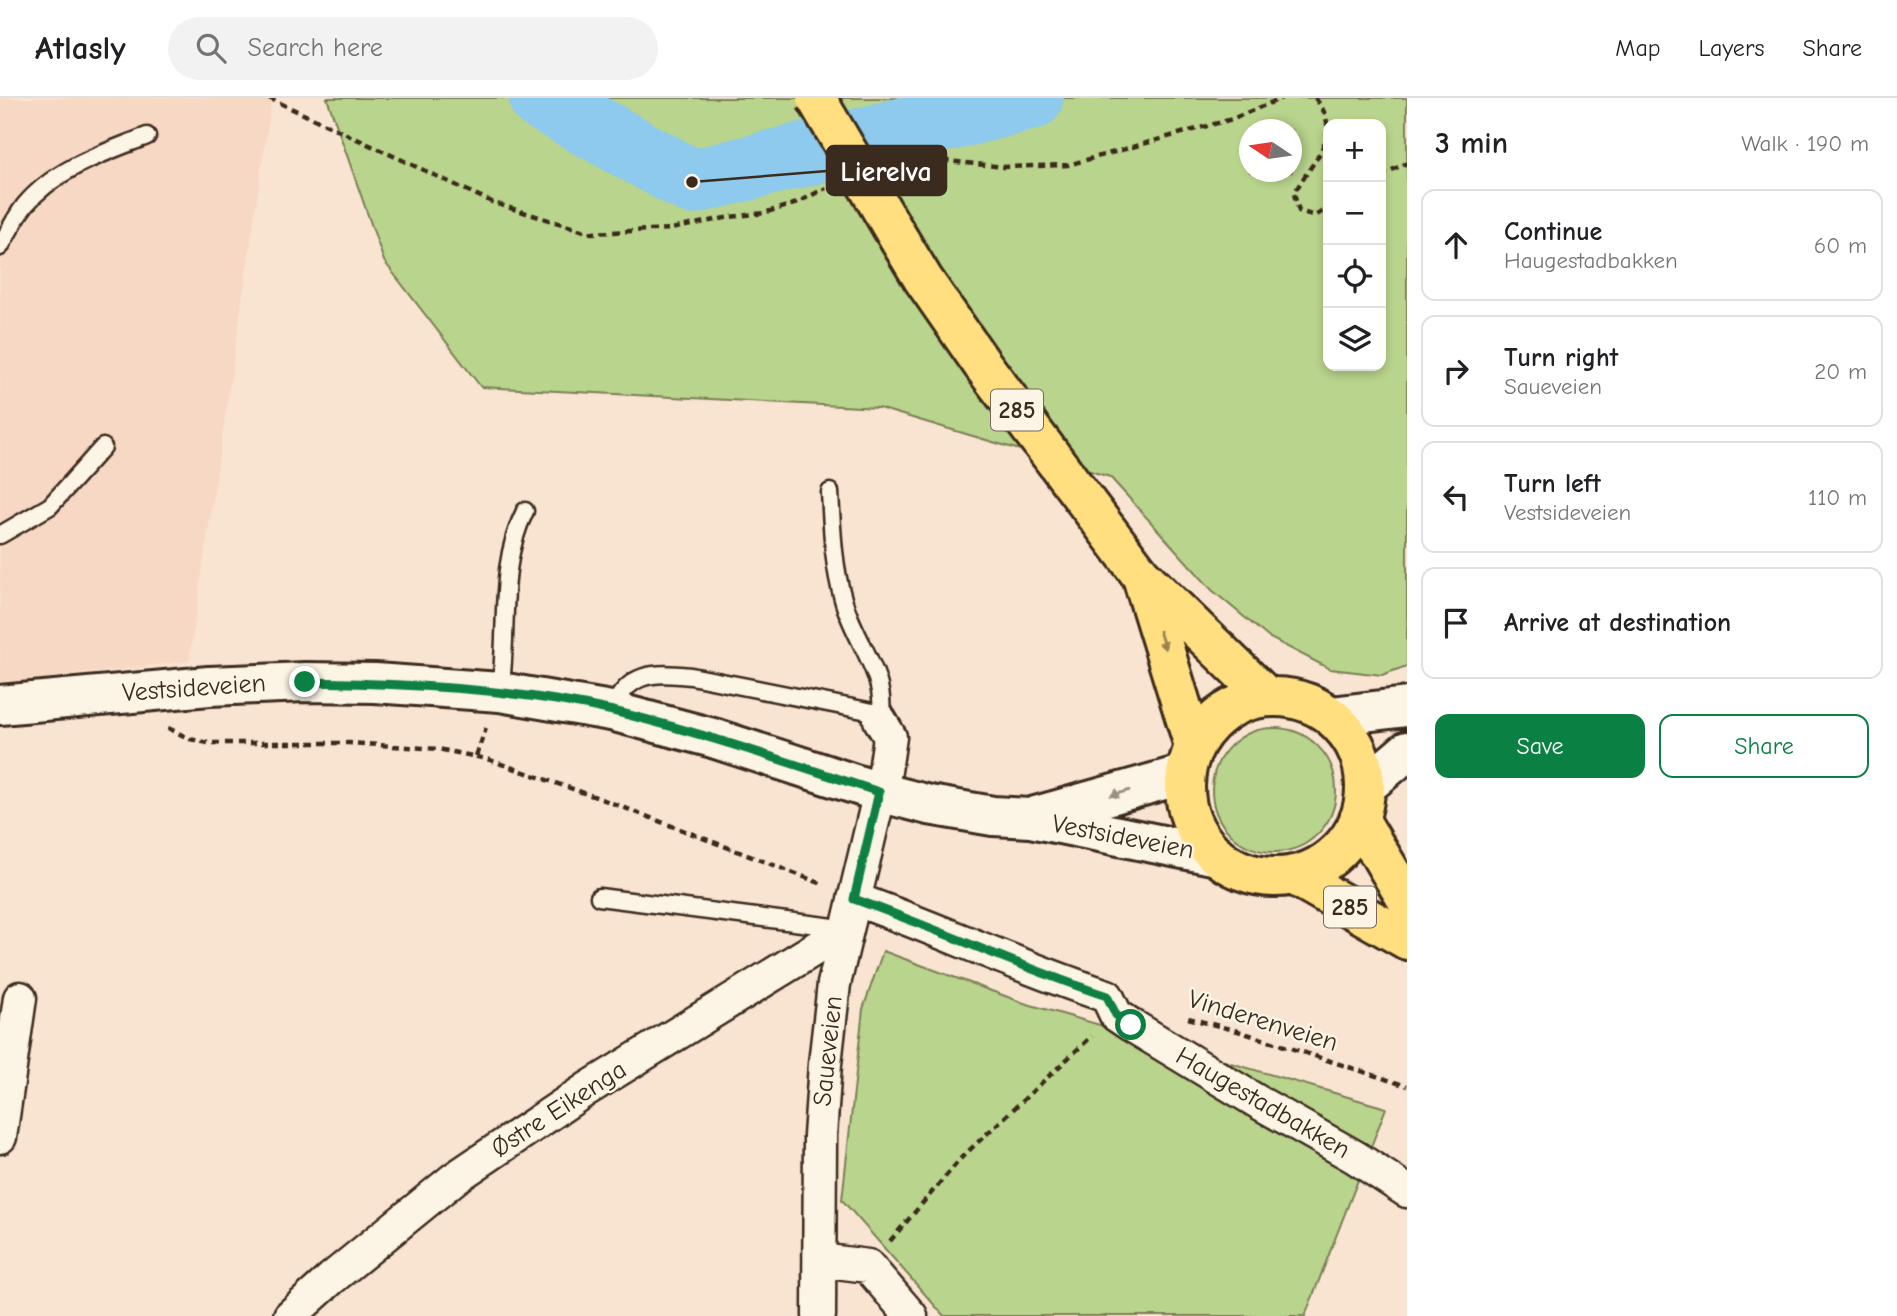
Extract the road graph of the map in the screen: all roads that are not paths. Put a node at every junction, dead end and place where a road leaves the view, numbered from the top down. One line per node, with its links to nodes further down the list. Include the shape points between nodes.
1 (816, 98): 8 (main road, 285, bridge, via 923,279)
2 (147, 135): 3 (lane, via 52,180 26,204)
3 (0, 247)
4 (103, 447): 7 (lane, via 50,506)
5 (830, 492): 15 (lane, via 843,600 880,684 884,703)
6 (525, 511): 9 (lane, via 510,554)
7 (0, 535)
8 (1141, 575): 10 (main road, 285); 17 (main road, 285, one-way to 17)
9 (500, 692): 11 (main road, Vestsideveien, via 305,682); 13 (main road, Vestsideveien)
10 (1267, 697): 14 (main road, 285, via 1301,701); 17 (main road, 285, via 1225,712 1208,727)
11 (0, 705)
12 (1407, 707): 14 (main road)
13 (611, 711): 15 (lane, via 620,692 636,678 661,673 873,712); 18 (main road, Vestsideveien, via 713,738)
14 (1331, 716): 19 (main road, 285, via 1358,752)
15 (880, 720): 18 (street, via 890,737)
16 (1407, 751): 19 (main road)
17 (1190, 760): 20 (main road, Vestsideveien, one-way to 20); 21 (main road, 285, via 1186,797 1191,819)
18 (879, 792): 20 (main road, Vestsideveien, via 929,805); 24 (street, Saueveien)
19 (1362, 803): 22 (main road, 285, via 1349,839 1334,856); 25 (main road, 285)
20 (1030, 818): 21 (main road, Vestsideveien)
21 (1217, 856): 22 (main road, 285, via 1258,875)
22 (1293, 875): 27 (main road, 285)
23 (599, 897): 26 (lane)
24 (854, 899): 26 (street, Saueveien); 30 (street, Haugestadbakken, via 1107,996 1116,1015)
25 (1407, 900)
26 (847, 929): 31 (street, Saueveien, via 834,984 825,1064); 32 (street, Østre Eikenga, via 587,1089 456,1178)
27 (1407, 940)
28 (20, 998): 29 (street)
29 (0, 1137)
30 (1407, 1191)
31 (820, 1260): 33 (street, Saueveien); 34 (street, via 869,1266)
32 (290, 1316)
33 (819, 1316)
34 (911, 1316)

